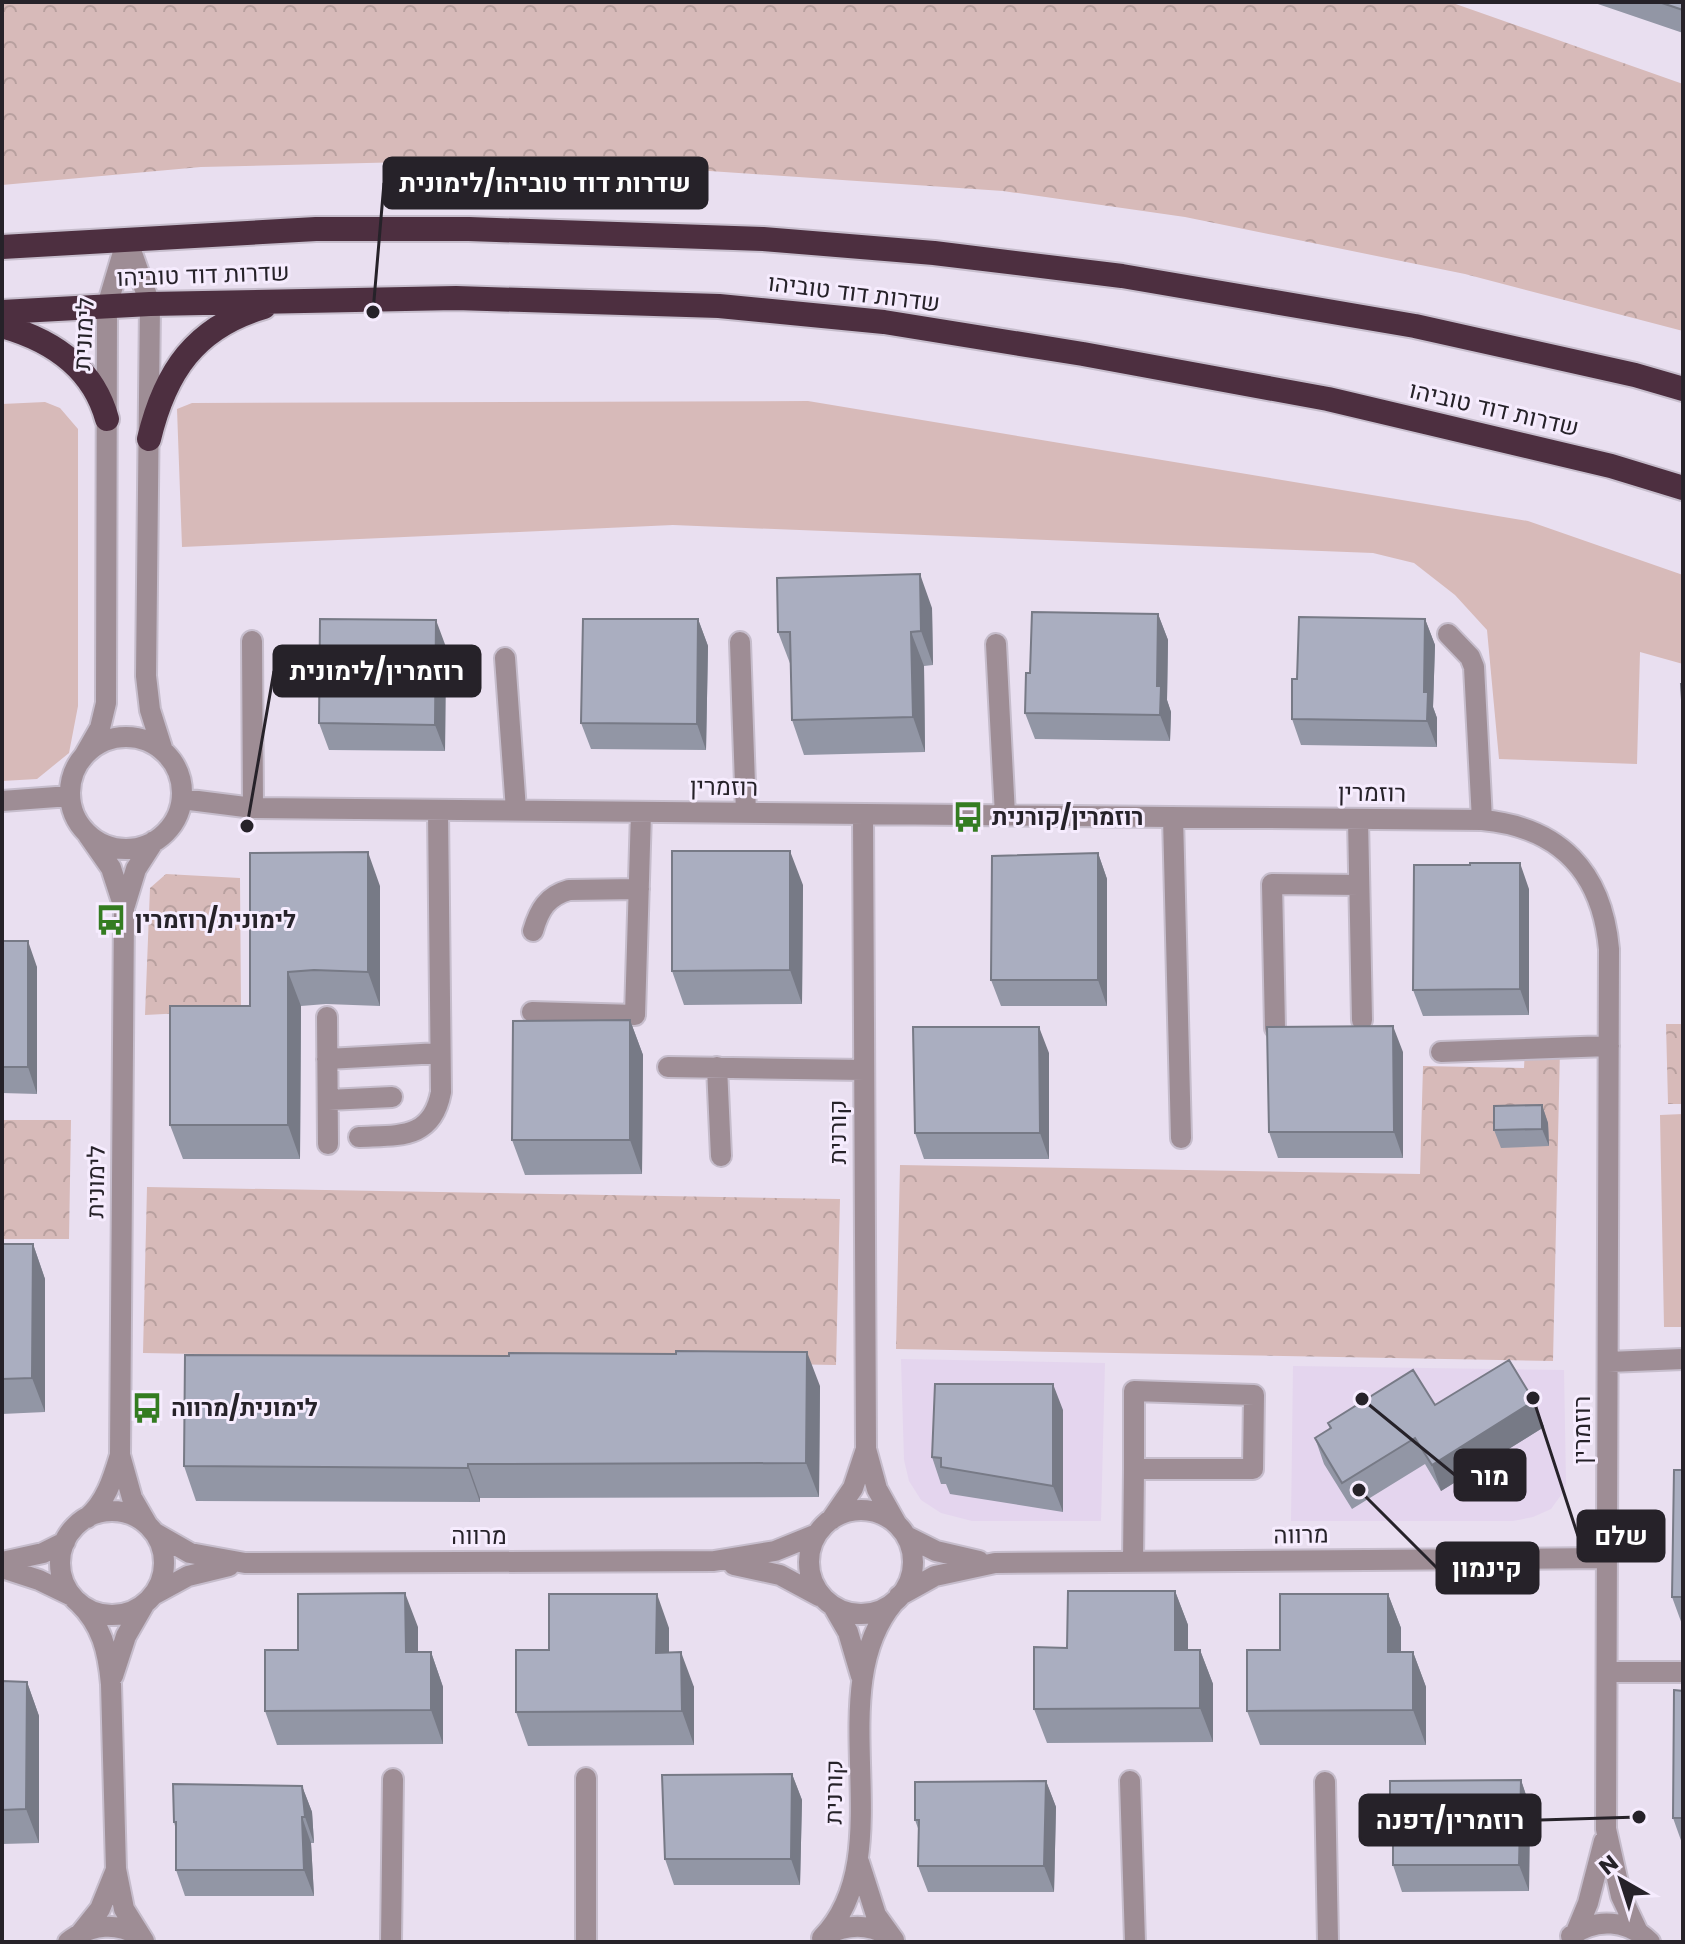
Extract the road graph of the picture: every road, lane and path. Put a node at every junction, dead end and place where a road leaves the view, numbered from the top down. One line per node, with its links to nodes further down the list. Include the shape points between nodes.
1 (127, 239): 2 (highway, שדרות דוד טוביהו); 4 (street); 5 (street, לימונית); 8 (highway, שדרות דוד טוביהו, via 316,229 469,229 732,238 934,253 1122,276 1415,326)
2 (2, 247)
3 (291, 300): 4 (highway, שדרות דוד טוביהו); 10 (highway, via 236,317 192,348 162,393); 11 (highway, שדרות דוד טוביהו, via 456,298 719,306 884,322 1328,399)
4 (150, 304): 5 (highway, שדרות דוד טוביהו); 10 (street)
5 (107, 306): 6 (highway, שדרות דוד טוביהו); 9 (street, לימונית)
6 (2, 312)
7 (2, 326): 9 (highway, via 43,341 71,359 93,386)
8 (1683, 389)
9 (107, 419): 18 (street, לימונית, via 107,695 102,723)
10 (149, 439): 17 (street, via 146,676)
11 (1683, 488)
12 (1448, 634): 31 (street, via 1474,667)
13 (252, 641): 22 (street)
14 (740, 642): 26 (street)
15 (996, 644): 28 (street)
16 (505, 658): 24 (street)
17 (163, 751): 18 (street, via 123,737 106,740); 20 (street, via 178,773)
18 (84, 756): 19 (street, via 74,770)
19 (70, 796): 21 (street); 32 (street, via 77,821)
20 (182, 799): 22 (street, רוזמרין); 33 (street, via 173,823)
21 (2, 801)
22 (253, 808): 23 (street, רוזמרין)
23 (438, 810): 24 (street, רוזמרין); 44 (street)
24 (516, 810): 25 (street, רוזמרין)
25 (641, 812): 26 (street, רוזמרין); 35 (street)
26 (746, 813): 27 (street, רוזמרין)
27 (863, 814): 28 (street, רוזמרין); 48 (street, קורנית)
28 (1005, 815): 29 (street, רוזמרין)
29 (1173, 817): 30 (street, רוזמרין); 52 (street)
30 (1358, 819): 31 (street, רוזמרין); 34 (street)
31 (1482, 820): 42 (street, רוזמרין, via 1522,826 1557,844 1594,888 1607,927)
32 (88, 835): 33 (street, via 120,849); 36 (street, לימונית, via 111,868)
33 (154, 841): 36 (street, לימונית, via 133,876)
34 (1359, 885): 40 (street); 41 (street, via 1272,884)
35 (639, 889): 37 (street, via 558,893 544,904); 38 (street, via 635,1015)
36 (124, 908): 58 (street, לימונית)
37 (533, 931)
38 (532, 1012)
39 (327, 1017): 45 (street)
40 (1362, 1020)
41 (1275, 1028)
42 (1609, 1046): 43 (street); 56 (street, רוזמרין)
43 (1441, 1052)
44 (440, 1053): 45 (street); 51 (street, via 441,1092 432,1119 408,1134)
45 (327, 1059): 50 (street)
46 (668, 1067): 47 (street)
47 (717, 1067): 48 (street); 54 (street)
48 (864, 1070): 57 (street, קורנית)
49 (392, 1097): 50 (street)
50 (328, 1100): 53 (street)
51 (359, 1137)
52 (1181, 1138)
53 (328, 1144)
54 (721, 1156)
55 (1683, 1359): 56 (street)
56 (1608, 1362): 65 (street, רוזמרין)
57 (866, 1449): 61 (street, קורנית, via 853,1488); 63 (street, קורנית, via 877,1489)
58 (120, 1455): 60 (street, לימונית, via 106,1494); 62 (street, לימונית, via 132,1498)
59 (1134, 1469): 59 (street, via 1253,1469 1254,1395 1134,1391); 67 (street)
60 (87, 1518): 62 (street, via 114,1511); 64 (street)
61 (824, 1527): 63 (street, via 851,1511 867,1511); 66 (street, מרווה, via 775,1551); 74 (street, via 811,1549 810,1573)
62 (151, 1529): 68 (street, מרווה, via 190,1553); 73 (street, via 162,1549 164,1569)
63 (902, 1531): 69 (street, מרווה, via 936,1551); 72 (street, via 913,1567)
64 (65, 1542): 70 (street); 71 (street, via 61,1570)
65 (1607, 1558): 67 (street, מרווה); 75 (street, רוזמרין)
66 (714, 1561): 68 (street, מרווה); 74 (street, מרווה, via 780,1575)
67 (1133, 1562): 69 (street, מרווה)
68 (245, 1563): 73 (street, מרווה, via 188,1576)
69 (995, 1563): 72 (street, מרווה, via 935,1576)
70 (2, 1565): 71 (street)
71 (75, 1599): 73 (street, via 107,1615 130,1612); 78 (street, via 100,1630)
72 (896, 1599): 74 (street, via 863,1614); 77 (street, קורנית, via 877,1627)
73 (148, 1600): 78 (street, via 126,1636)
74 (830, 1603): 77 (street, קורנית, via 848,1632)
75 (1607, 1672): 76 (street); 83 (street, רוזמרין)
76 (1683, 1672)
77 (862, 1680): 84 (street, קורנית)
78 (111, 1684): 85 (street)
79 (586, 1778): 93 (street)
80 (393, 1779): 92 (street)
81 (1130, 1781): 94 (street)
82 (1325, 1782): 95 (street)
83 (1606, 1829): 86 (street, רוזמרין, via 1595,1882); 87 (street, רוזמרין, via 1621,1896)
84 (858, 1858): 89 (street, קורנית, via 842,1911); 91 (street, קורנית, via 876,1915)
85 (116, 1869): 88 (street, via 100,1909); 90 (street, via 124,1909)
86 (1571, 1937): 87 (street, via 1609,1923)
87 (1644, 1937)
88 (71, 1940): 90 (street, via 113,1927)
89 (820, 1940): 91 (street, via 845,1927 863,1926)
90 (145, 1941)
91 (895, 1941)
92 (391, 1942)
93 (586, 1942)
94 (1135, 1942)
95 (1328, 1942)

